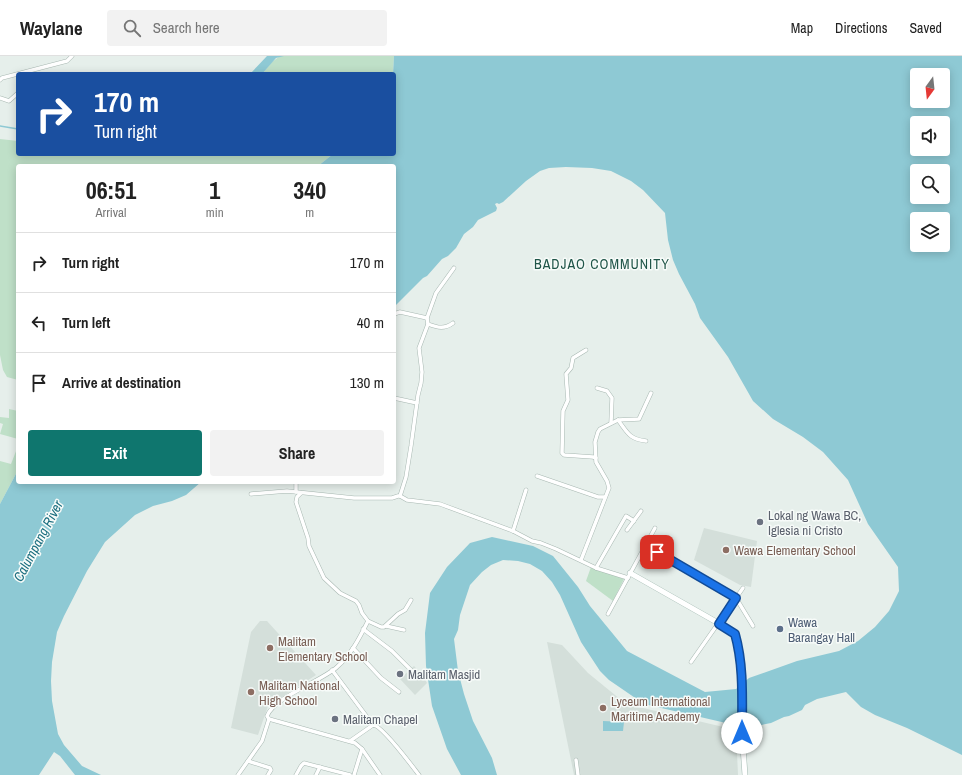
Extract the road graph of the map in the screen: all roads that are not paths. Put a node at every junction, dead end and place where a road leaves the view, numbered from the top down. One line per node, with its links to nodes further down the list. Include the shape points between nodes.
1 (72, 56): 2 (street, via 66,61)
2 (28, 72)
3 (16, 75): 4 (street)
4 (0, 80)
5 (16, 95): 6 (street, via 9,101)
6 (0, 98)
7 (454, 268): 9 (street, via 436,293)
8 (396, 313): 9 (street)
9 (427, 318): 11 (street)
10 (453, 323): 11 (street, via 446,328)
11 (428, 324): 16 (street, via 419,348 422,372)
12 (586, 350): 20 (street, via 574,358 566,374 568,400 563,411 562,453)
13 (597, 388): 18 (street, via 607,391 612,398)
14 (651, 393): 17 (street, via 639,419)
15 (396, 398): 16 (street)
16 (417, 403): 26 (street, via 406,478)
17 (618, 420): 18 (street); 19 (street, via 631,437)
18 (611, 423): 20 (street, via 598,432 595,442)
19 (646, 441)
20 (596, 458): 27 (street, via 608,484)
21 (537, 476): 27 (street, via 598,497)
22 (296, 484): 24 (street)
23 (526, 490): 32 (street)
24 (298, 492): 25 (street); 26 (street, via 354,498); 41 (street, via 296,502 309,546 324,578 340,593 356,601)
25 (251, 494)
26 (400, 496): 32 (street, via 407,500 440,504)
27 (606, 497): 34 (street)
28 (641, 511): 29 (street)
29 (634, 521): 31 (street); 35 (street, via 626,516)
30 (655, 528): 33 (street)
31 (627, 530)
32 (513, 531): 34 (street, via 532,542 542,543)
33 (646, 545): 36 (street); 38 (street)
34 (581, 560): 35 (street)
35 (596, 568): 36 (street)
36 (629, 576): 40 (street); 42 (street)
37 (743, 588): 38 (street)
38 (736, 598): 42 (street); 44 (street)
39 (410, 600): 43 (street, via 405,610)
40 (608, 614)
41 (368, 620): 43 (street, via 381,627); 45 (street)
42 (719, 624): 48 (street); 68 (street, via 735,634 741,666)
43 (386, 626): 46 (street)
44 (753, 626)
45 (363, 630): 47 (street); 50 (street, via 392,650)
46 (404, 630)
47 (353, 648): 49 (street, via 337,668); 51 (street)
48 (692, 662)
49 (332, 670): 52 (street, via 269,711); 53 (street)
50 (416, 675)
51 (399, 692)
52 (269, 719): 54 (street); 57 (street, via 262,741)
53 (373, 725): 54 (street); 66 (street, via 394,743)
54 (350, 741): 55 (street)
55 (362, 749): 64 (street); 65 (street)
56 (576, 760): 67 (street)
57 (248, 761): 59 (street); 60 (street, via 270,768)
58 (320, 767): 61 (street, via 304,763); 62 (street); 63 (street)
59 (238, 775)
60 (268, 775)
61 (296, 775)
62 (316, 775)
63 (350, 775)
64 (354, 775)
65 (380, 775)
66 (419, 775)
67 (578, 775)
68 (745, 775)

